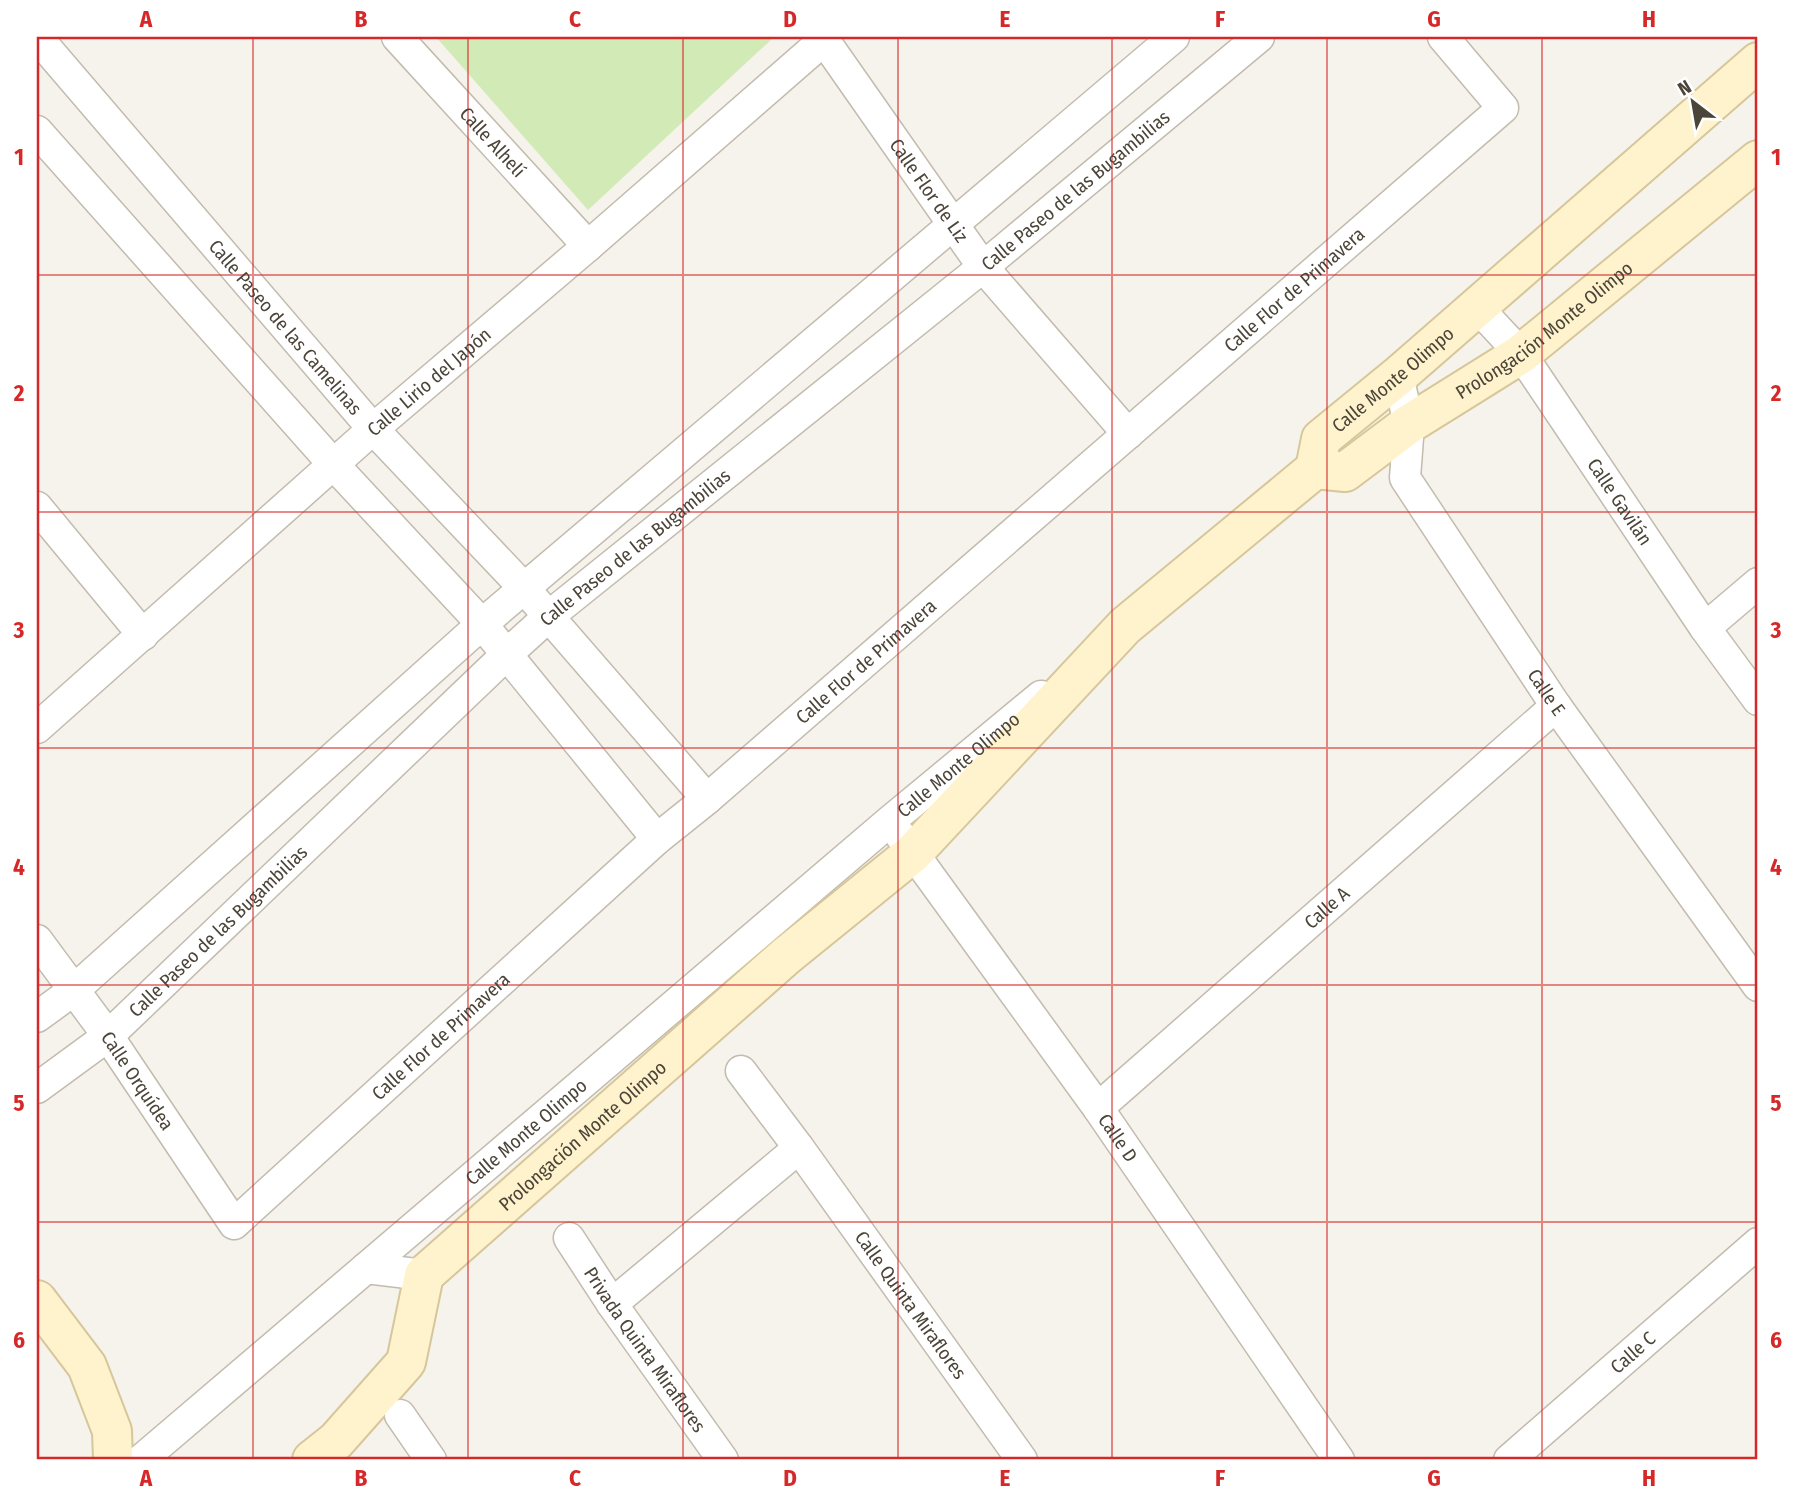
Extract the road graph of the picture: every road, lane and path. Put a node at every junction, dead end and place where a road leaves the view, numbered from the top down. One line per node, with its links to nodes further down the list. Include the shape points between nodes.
1 (37, 37): 17 (street, Calle Paseo de las Camelinas)
2 (397, 37): 11 (street, Calle Alhelí)
3 (1174, 37): 10 (street, Calle Paseo de las Bugambilias)
4 (1259, 37): 12 (street, Calle Paseo de las Bugambilias)
5 (1443, 37): 18 (street, Calle Flor de Primavera, via 1503,108)
6 (823, 38): 10 (street, Calle Flor de Liz); 11 (street, Calle Lirio del Japón)
7 (1758, 62): 13 (main road, Calle Monte Olimpo)
8 (37, 131): 19 (street)
9 (1758, 160): 14 (main road, Prolongación Monte Olimpo)
10 (952, 224): 12 (street, Calle Flor de Liz); 23 (street, Calle Paseo de las Bugambilias)
11 (588, 246): 17 (street, Calle Lirio del Japón)
12 (983, 267): 18 (street, Calle Flor de Liz); 24 (street, Calle Paseo de las Bugambilias)
13 (1477, 307): 14 (street, Calle Gavilán); 15 (main road, Calle Monte Olimpo)
14 (1521, 354): 16 (main road, Prolongación Monte Olimpo); 27 (street, Calle Gavilán)
15 (1398, 376): 16 (street, Calle E); 20 (main road, Calle Monte Olimpo, via 1321,439)
16 (1409, 424): 20 (main road, Prolongación Monte Olimpo, via 1345,472); 31 (street, Calle E, via 1405,478)
17 (373, 429): 19 (street, Calle Lirio del Japón); 23 (street, Calle Paseo de las Camelinas)
18 (1128, 435): 33 (street, Calle Flor de Primavera)
19 (334, 465): 25 (street); 28 (street, Calle Lirio del Japón)
20 (1315, 469): 26 (main road, Calle Monte Olimpo)
21 (37, 507): 28 (street)
22 (1758, 583): 27 (street)
23 (524, 588): 24 (street, Calle Paseo de las Camelinas); 25 (street, Calle Paseo de las Bugambilias)
24 (549, 616): 29 (street, Calle Paseo de las Bugambilias); 33 (street, Calle Paseo de las Camelinas)
25 (482, 624): 29 (street); 40 (street, Calle Paseo de las Bugambilias)
26 (1125, 626): 34 (street, Calle Monte Olimpo); 36 (main road, Prolongación Monte Olimpo)
27 (1705, 628): 30 (street, Calle Gavilán)
28 (143, 635): 32 (street, Calle Lirio del Japón)
29 (506, 655): 35 (street); 42 (street, Calle Paseo de las Bugambilias)
30 (1758, 700)
31 (1556, 706): 39 (street, Calle E); 45 (street, Calle A)
32 (37, 728)
33 (707, 799): 35 (street, Calle Flor de Primavera)
34 (890, 821): 36 (street, Calle D); 38 (street, Calle Monte Olimpo)
35 (657, 839): 47 (street, Calle Flor de Primavera)
36 (913, 853): 38 (main road, Prolongación Monte Olimpo); 45 (street, Calle D)
37 (37, 940): 40 (street, Calle Orquídea)
38 (752, 962): 50 (street, Calle Monte Olimpo); 51 (main road, Prolongación Monte Olimpo)
39 (1758, 986)
40 (74, 990): 41 (street, Calle Paseo de las Bugambilias); 42 (street, Calle Orquídea)
41 (37, 1017)
42 (108, 1037): 44 (street, Calle Paseo de las Bugambilias); 47 (street, Calle Orquídea)
43 (741, 1071): 46 (street, Calle Quinta Miraflores)
44 (37, 1088)
45 (1098, 1108): 61 (street, Calle D)
46 (799, 1149): 53 (street); 60 (street, Calle Quinta Miraflores)
47 (234, 1224)
48 (569, 1238): 53 (street, Privada Quinta Miraflores)
49 (1758, 1243): 62 (street, Calle C)
50 (366, 1268): 51 (street); 56 (street, Calle Monte Olimpo)
51 (424, 1275): 57 (main road, via 406,1362 336,1441)
52 (37, 1300): 55 (main road, via 87,1366 112,1431)
53 (611, 1304): 59 (street, Privada Quinta Miraflores)
54 (400, 1415): 58 (street)
55 (113, 1460)
56 (141, 1460)
57 (312, 1460)
58 (431, 1460)
59 (723, 1460)
60 (1021, 1460)
61 (1339, 1460)
62 (1509, 1460)

